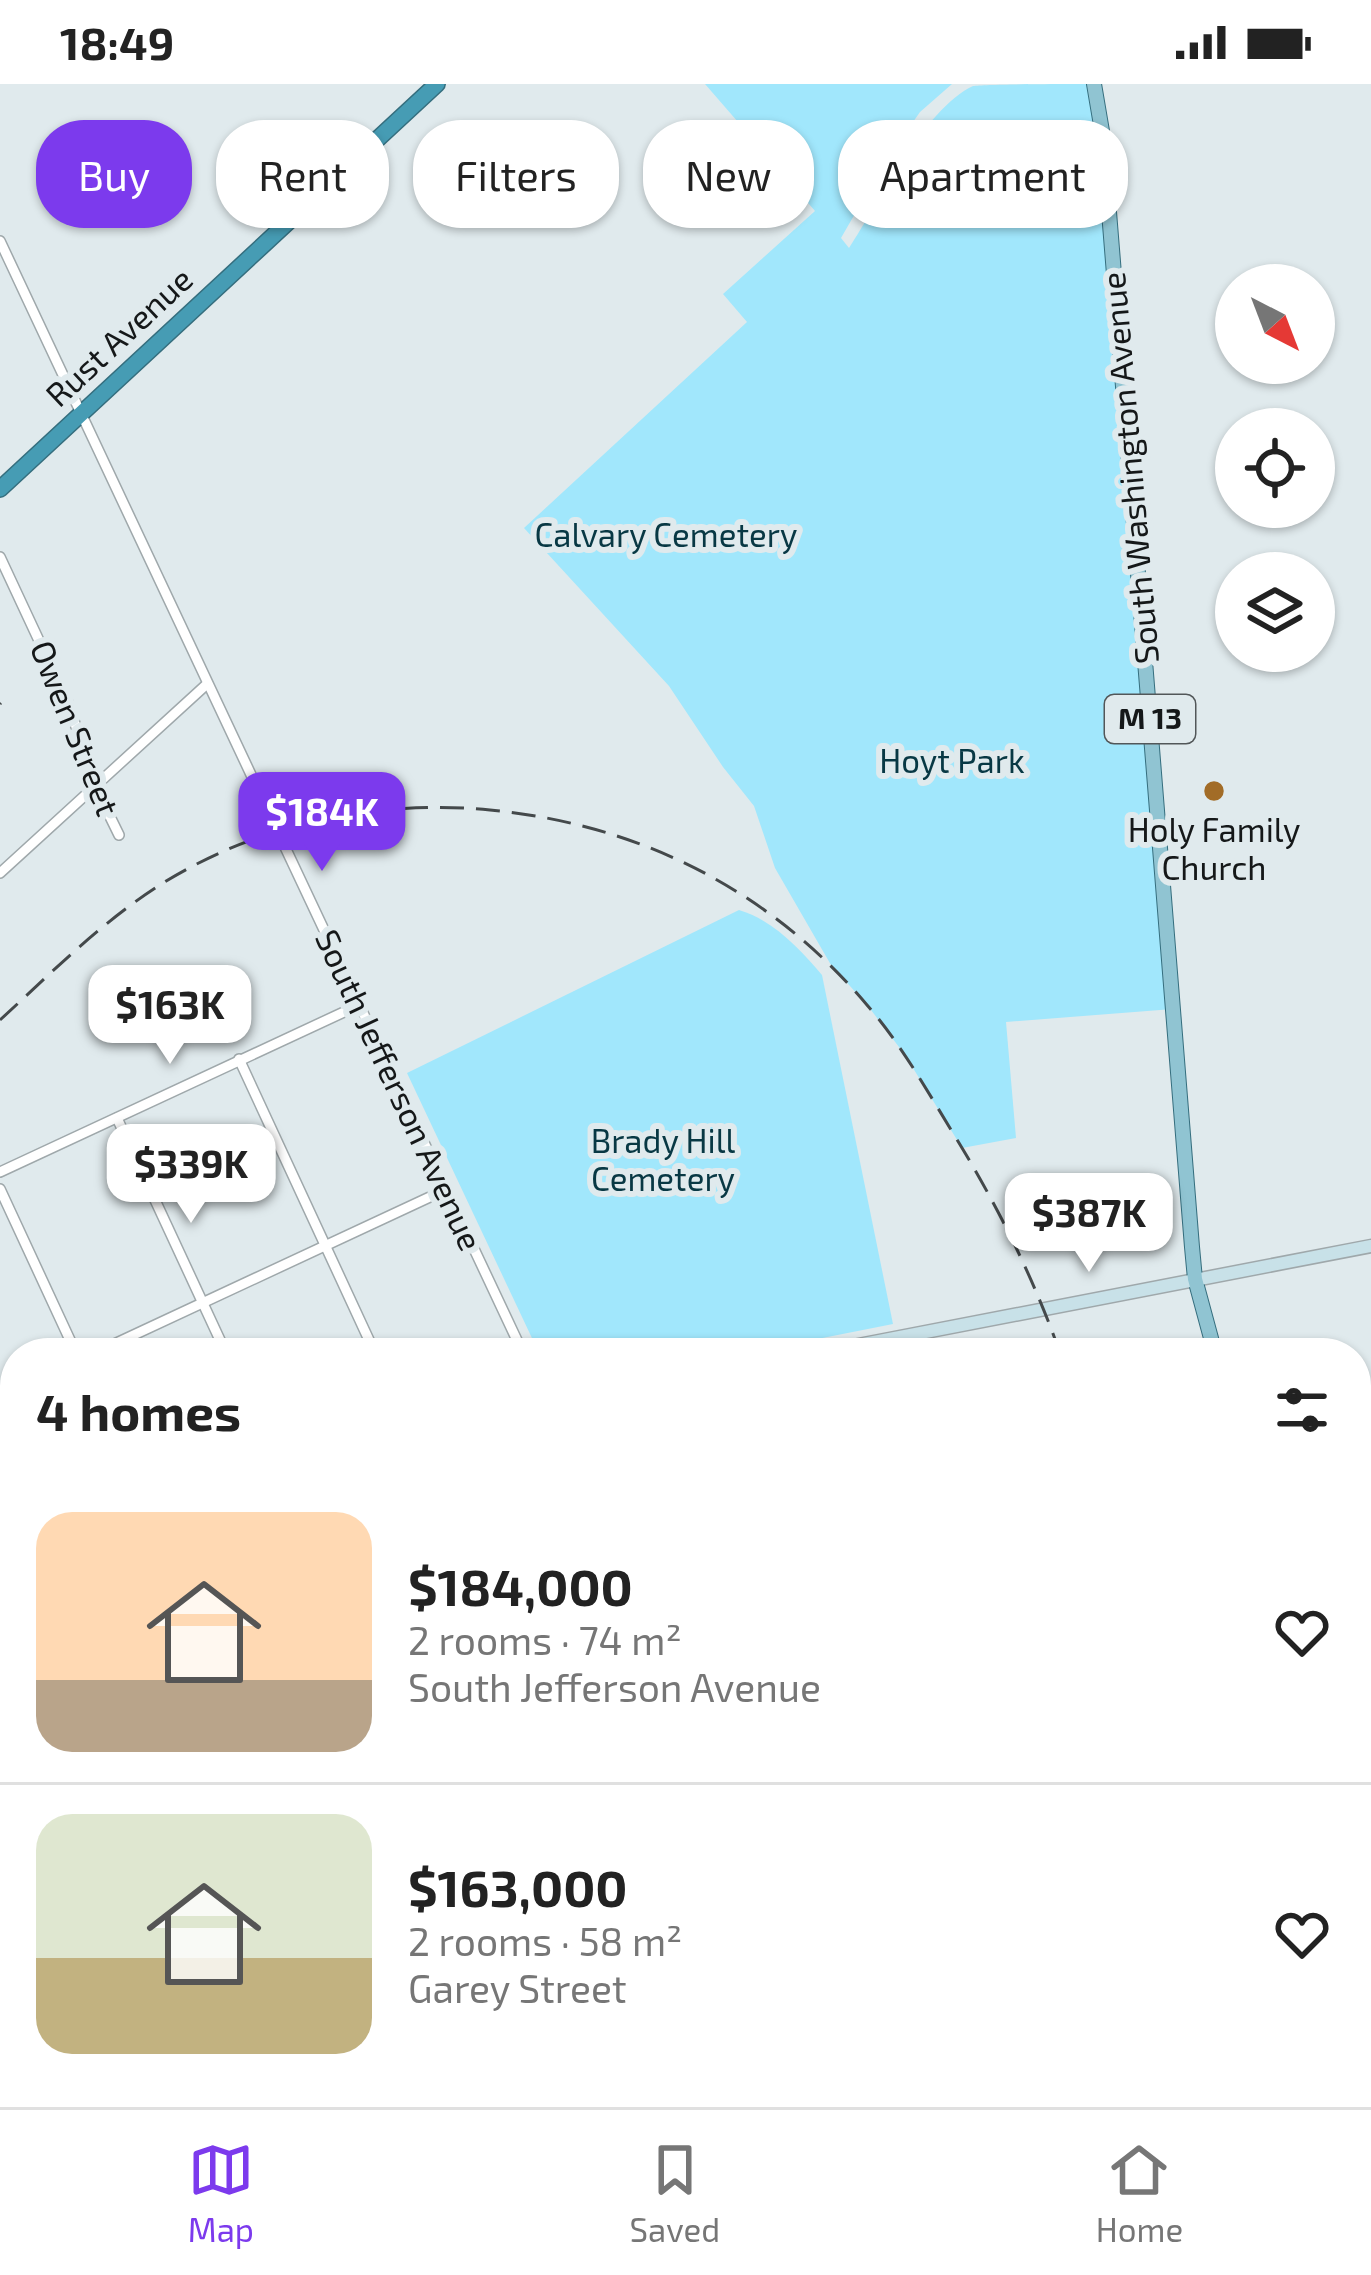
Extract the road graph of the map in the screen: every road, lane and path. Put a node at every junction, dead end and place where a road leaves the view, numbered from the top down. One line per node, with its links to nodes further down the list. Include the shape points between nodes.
1 (437, 84): 4 (highway, Rust Avenue)
2 (1094, 84): 19 (main road, South Washington Avenue / M 13)
3 (0, 241): 4 (street, South Jefferson Avenue)
4 (81, 413): 5 (highway, Rust Avenue); 7 (street, South Jefferson Avenue)
5 (0, 489)
6 (0, 556): 8 (street, Owen Street, via 69,705)
7 (207, 684): 8 (street); 11 (street, South Jefferson Avenue)
8 (95, 786): 9 (street, Owen Street); 10 (street)
9 (119, 835)
10 (0, 873)
11 (359, 1005): 12 (street); 16 (street, South Jefferson Avenue)
12 (239, 1059): 13 (street); 18 (street)
13 (117, 1118): 14 (street); 20 (street)
14 (0, 1172)
15 (0, 1189): 21 (street)
16 (447, 1189): 18 (street); 25 (street, South Jefferson Avenue)
17 (1371, 1246): 19 (main road)
18 (325, 1248): 20 (street); 24 (street)
19 (1195, 1280): 26 (main road); 27 (main road, South Washington Avenue / M 13)
20 (203, 1304): 22 (street); 23 (street)
21 (69, 1338)
22 (128, 1338)
23 (219, 1338)
24 (368, 1338)
25 (516, 1338)
26 (896, 1338)
27 (1211, 1338)

